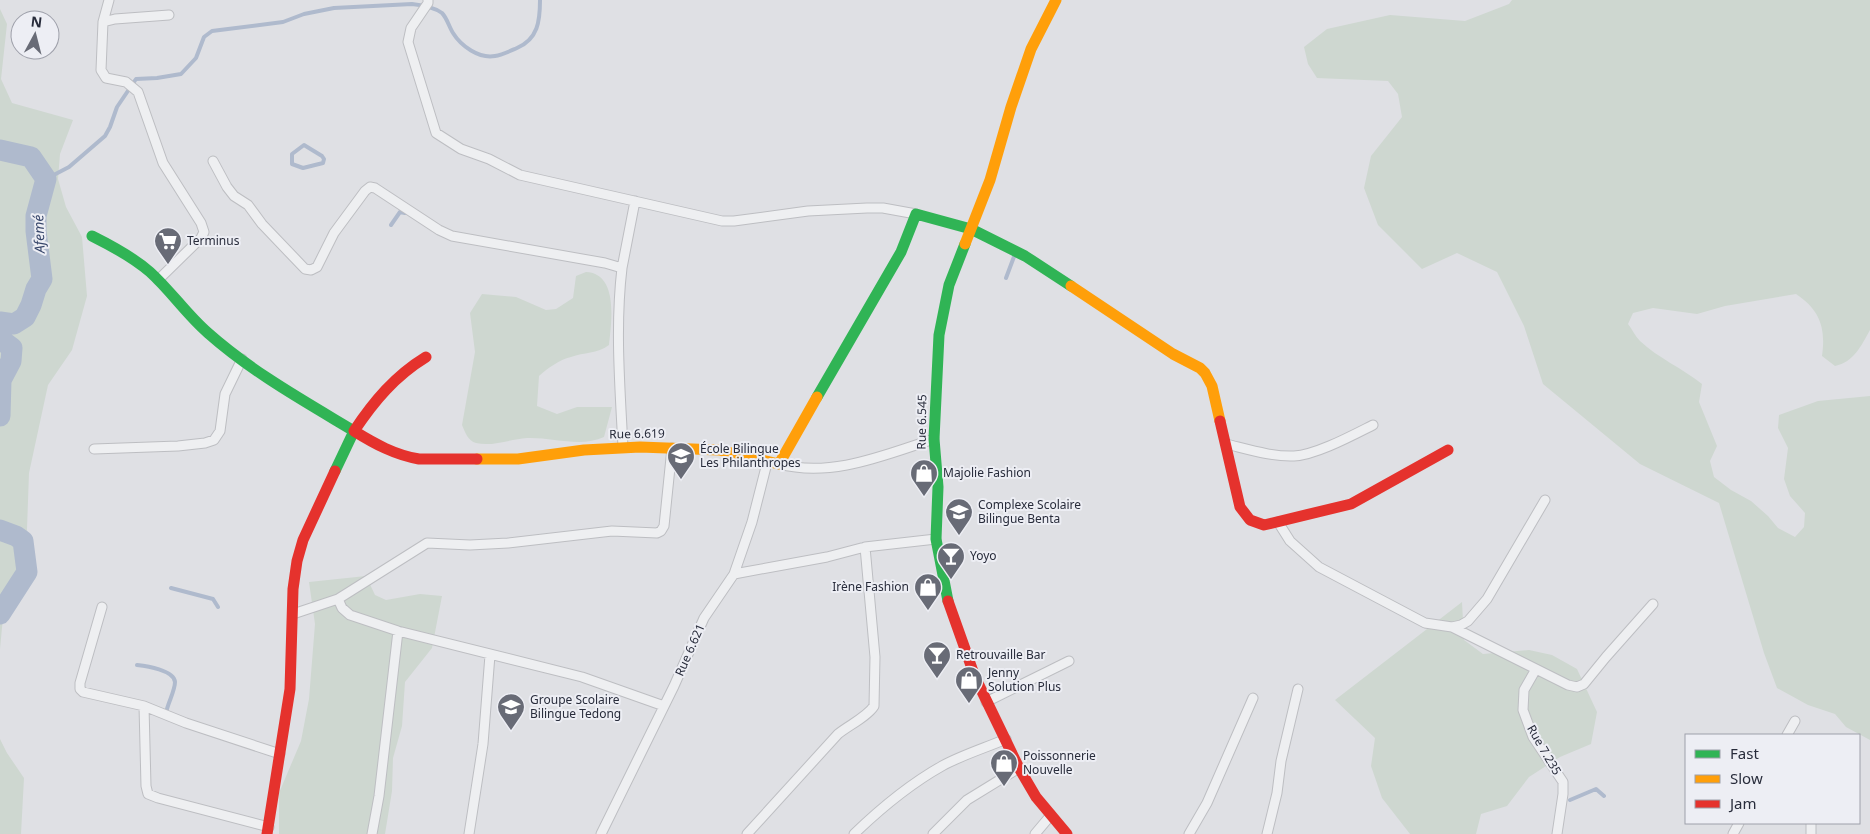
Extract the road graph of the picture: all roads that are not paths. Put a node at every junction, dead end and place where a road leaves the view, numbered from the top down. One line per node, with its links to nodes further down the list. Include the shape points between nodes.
1 (109, 0): 5 (street)
2 (428, 0): 7 (street, via 411,28 408,42 436,133 461,149 520,175)
3 (1056, 0): 9 (street, Rue 6.545, via 1031,49 990,180)
4 (169, 15): 5 (street)
5 (103, 22): 12 (street, via 101,70 106,78 126,82 138,92 163,163 203,227 202,238)
6 (213, 162): 11 (street, via 226,188 248,206 305,269 317,267 334,233 370,188 375,188 452,236)
7 (636, 201): 8 (street, via 722,221 867,208); 11 (street)
8 (916, 214): 9 (street); 23 (street, via 901,252)
9 (971, 229): 17 (street, Rue 6.545, via 944,304 939,335); 18 (street, via 1025,256 1173,354 1200,368 1212,386)
10 (92, 236): 12 (street, Rue 6.619, via 124,252)
11 (622, 268): 19 (street, via 619,360)
12 (158, 280): 14 (street, Rue 6.619, via 209,334)
13 (426, 357): 16 (street, via 390,382)
14 (242, 359): 16 (street, Rue 6.619); 21 (street, via 228,385 220,431 214,440 205,444)
15 (1373, 425): 18 (street, via 1296,456)
16 (354, 431): 19 (street, Rue 6.619, via 403,457 419,459 518,459); 32 (street, via 303,540 296,561)
17 (934, 439): 23 (street, via 864,462 826,468); 26 (street, Rue 6.545, via 938,488)
18 (1226, 444): 25 (street, via 1242,512 1254,523)
19 (623, 447): 20 (street, Rue 6.619)
20 (672, 448): 23 (street, Rue 6.619, via 719,450); 29 (street, via 664,526 657,533 612,531 508,543 427,543)
21 (94, 449)
22 (1448, 450): 25 (street, via 1351,504)
23 (773, 464): 28 (street, Rue 6.621)
24 (1545, 500): 33 (street, via 1487,599 1468,621)
25 (1278, 522): 33 (street, via 1290,541 1319,567 1425,623)
26 (936, 539): 27 (street); 40 (street, Rue 6.545, via 948,602)
27 (865, 547): 28 (street); 53 (street, via 875,657 874,706 838,734)
28 (734, 574): 42 (street, Rue 6.621, via 704,618)
29 (338, 599): 32 (street); 34 (street, via 350,615)
30 (1654, 604): 37 (street, via 1581,686 1568,685)
31 (102, 607): 41 (street, via 80,689 89,694)
32 (293, 614): 46 (street, via 290,689)
33 (1452, 628): 37 (street)
34 (398, 631): 35 (street); 50 (street)
35 (490, 655): 42 (street, via 582,678); 51 (street, via 484,744)
36 (1069, 661): 40 (street)
37 (1536, 669): 60 (street, Rue 7.235, via 1524,690 1523,710 1533,737 1563,782)
38 (1298, 689): 59 (street)
39 (1252, 698): 58 (street, via 1207,803)
40 (986, 702): 45 (street, Rue 6.545)
41 (144, 706): 46 (street); 49 (street, via 148,794)
42 (664, 706): 52 (street, Rue 6.621)
43 (1795, 720): 44 (street)
44 (1788, 734)
45 (1006, 740): 47 (street, Rue 6.545); 54 (street, via 952,762 920,780)
46 (280, 754): 49 (street)
47 (1019, 768): 48 (street, Rue 6.545); 55 (street, via 967,800)
48 (1050, 815): 56 (street); 57 (street, Rue 6.545)
49 (268, 831)
50 (372, 834)
51 (469, 834)
52 (601, 834)
53 (747, 834)
54 (854, 834)
55 (933, 834)
56 (1035, 834)
57 (1068, 834)
58 (1189, 834)
59 (1266, 834)
60 (1557, 834)

